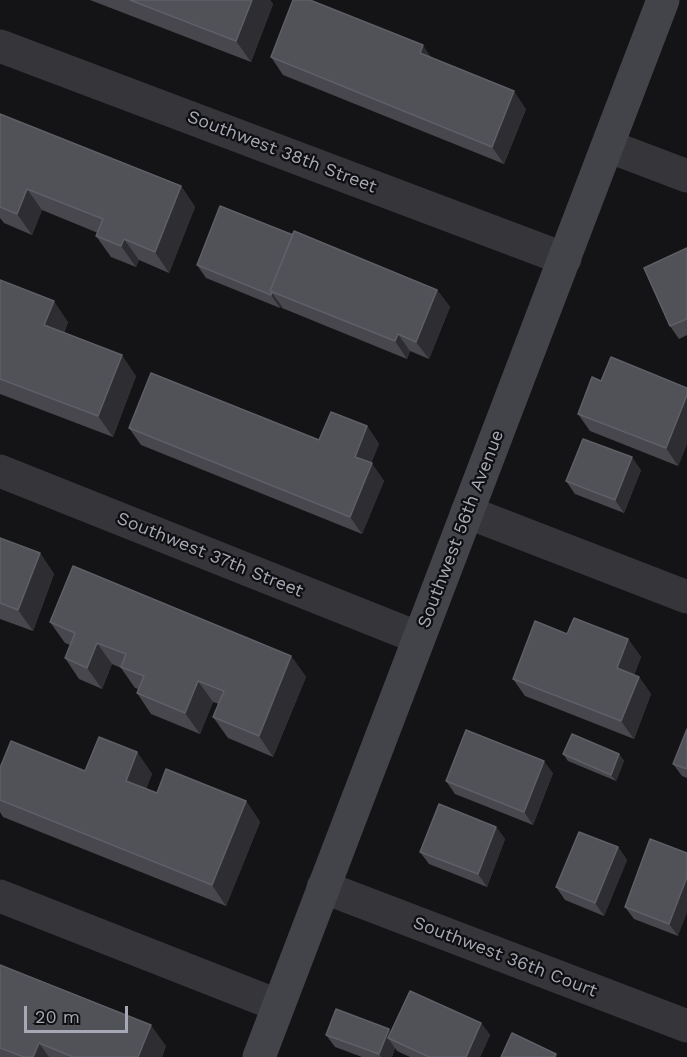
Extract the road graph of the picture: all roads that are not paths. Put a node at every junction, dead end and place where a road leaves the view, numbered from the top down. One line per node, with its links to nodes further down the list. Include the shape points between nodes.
1 (663, 0): 3 (street, Southwest 56th Avenue)
2 (0, 46): 5 (street, Southwest 38th Street)
3 (608, 146): 4 (street); 5 (street, Southwest 56th Avenue)
4 (687, 176)
5 (565, 259): 7 (street, Southwest 56th Avenue)
6 (0, 471): 9 (street, Southwest 37th Street)
7 (467, 512): 8 (street); 9 (street, Southwest 56th Avenue)
8 (687, 597)
9 (419, 638): 10 (street, Southwest 56th Avenue)
10 (323, 887): 12 (street, Southwest 56th Avenue); 13 (street, Southwest 36th Court)
11 (0, 896): 12 (street)
12 (277, 1005): 14 (street, Southwest 56th Avenue)
13 (687, 1026)
14 (259, 1057)

